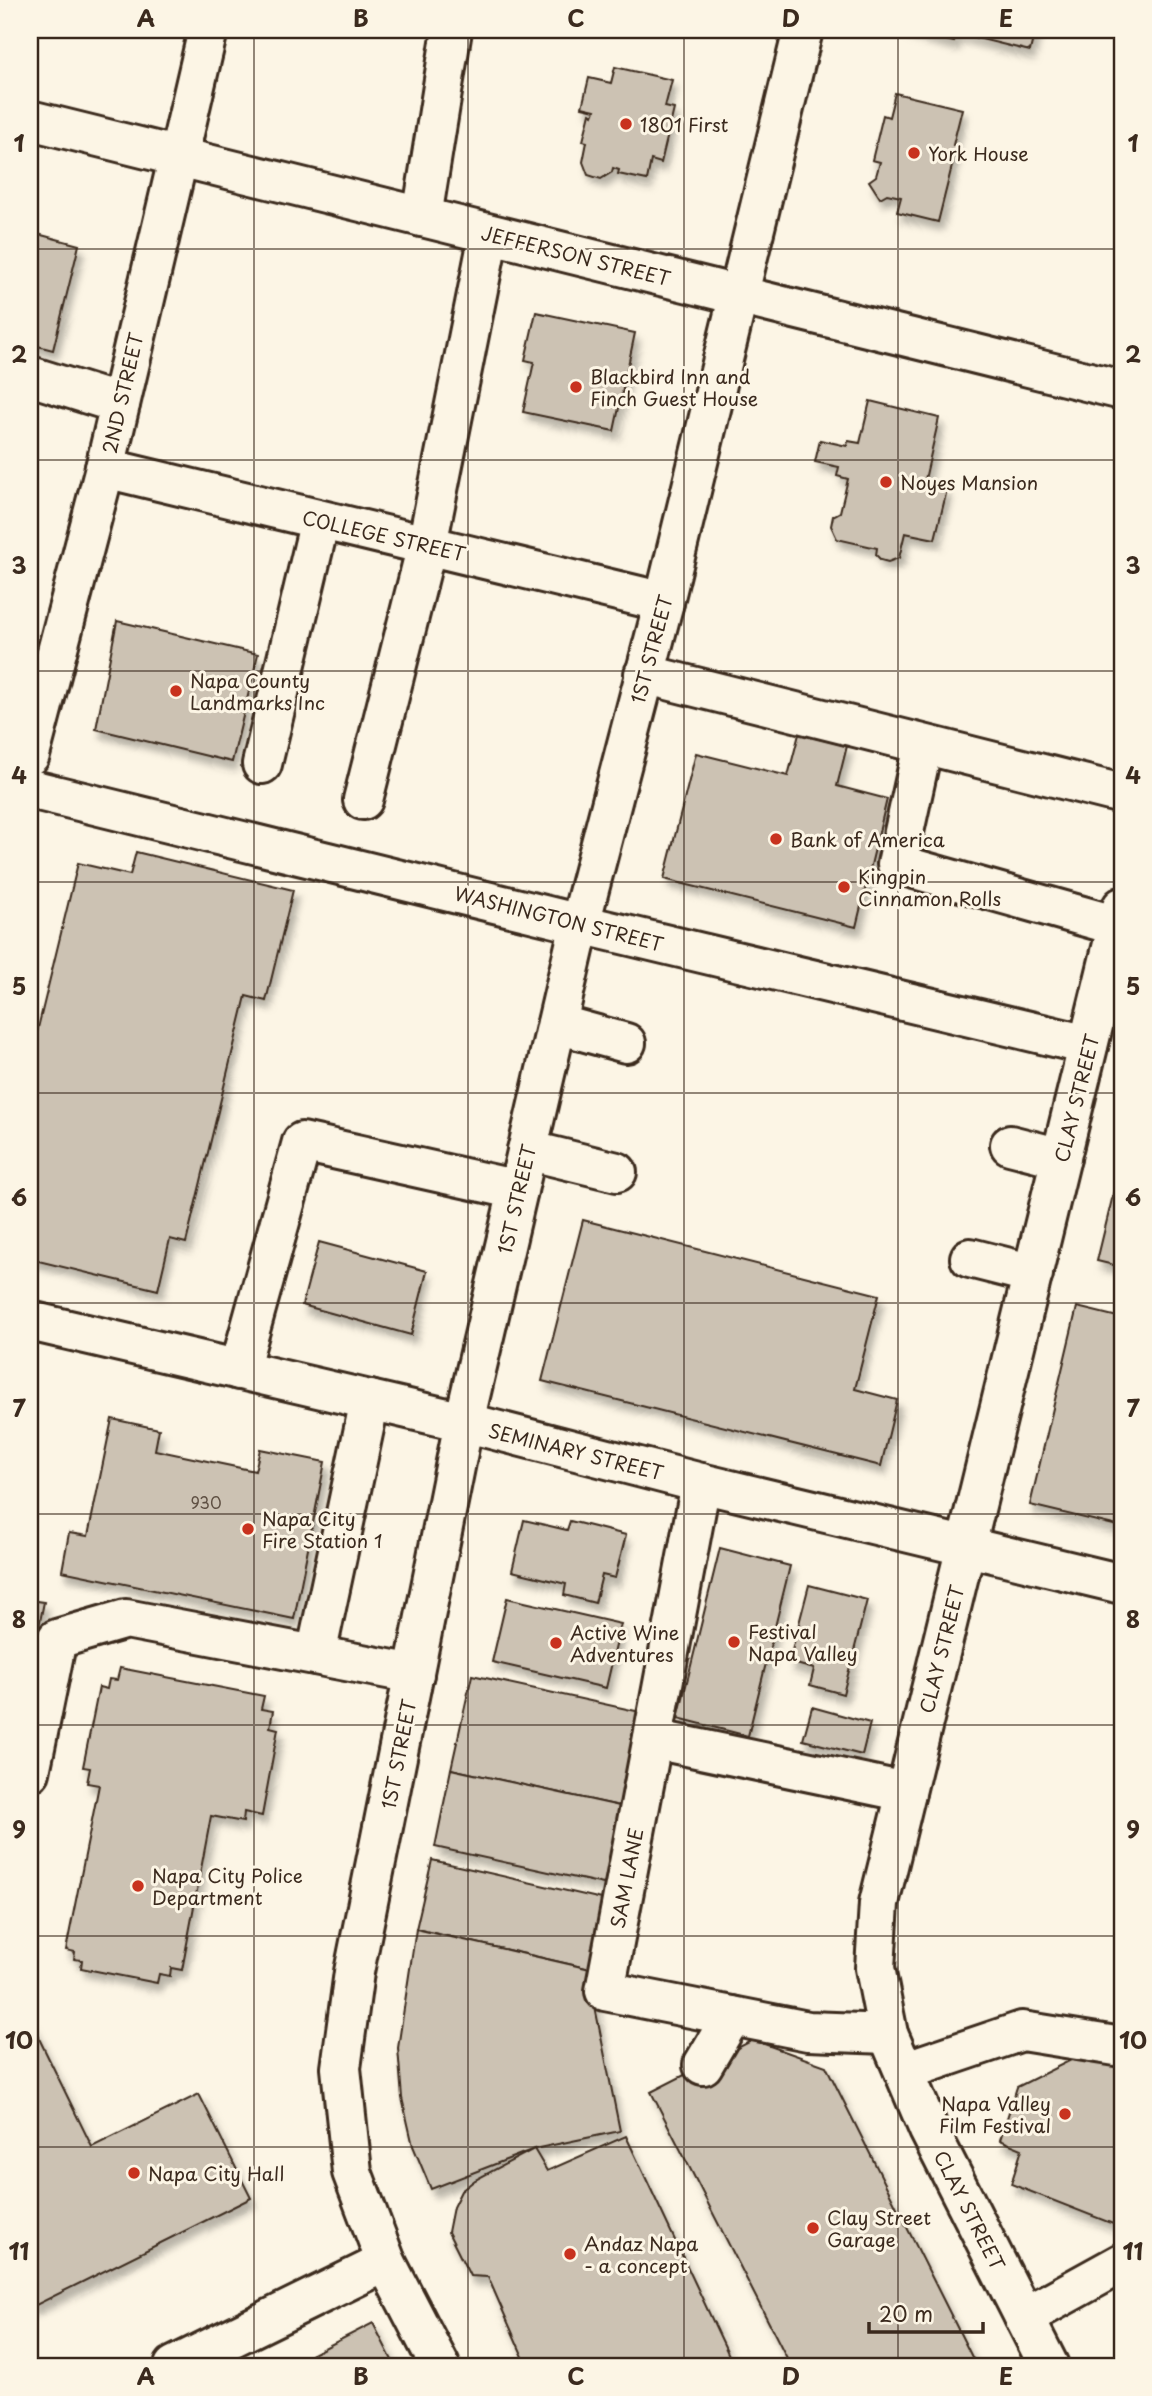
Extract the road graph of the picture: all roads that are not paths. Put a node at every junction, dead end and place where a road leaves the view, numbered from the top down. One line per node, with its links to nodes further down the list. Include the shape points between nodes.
1 (208, 30): 5 (street, 2ND STREET)
2 (453, 30): 6 (street)
3 (803, 30): 8 (street, 1ST STREET)
4 (30, 120): 5 (street, JEFFERSON STREET)
5 (179, 155): 6 (street, JEFFERSON STREET); 11 (street, 2ND STREET)
6 (422, 217): 7 (street, JEFFERSON STREET)
7 (489, 234): 8 (street, JEFFERSON STREET); 14 (street)
8 (738, 296): 10 (street, JEFFERSON STREET); 15 (street, 1ST STREET)
9 (30, 376): 11 (street)
10 (1122, 390)
11 (120, 404): 12 (street, 2ND STREET)
12 (105, 468): 13 (street, COLLEGE STREET); 18 (street, 2ND STREET)
13 (320, 520): 14 (street, COLLEGE STREET); 19 (street)
14 (427, 545): 15 (street, COLLEGE STREET); 22 (street)
15 (664, 603): 16 (street, 1ST STREET)
16 (645, 674): 17 (street); 24 (street, 1ST STREET)
17 (923, 745): 21 (street); 23 (street, via 897,864)
18 (30, 755)
19 (262, 764)
20 (30, 789): 24 (street, WASHINGTON STREET)
21 (1122, 794)
22 (363, 800)
23 (1120, 916): 27 (street, CLAY STREET)
24 (580, 924): 25 (street, 1ST STREET); 27 (street, WASHINGTON STREET)
25 (557, 1024): 26 (street); 29 (street, 1ST STREET)
26 (626, 1043)
27 (1088, 1045): 30 (street, CLAY STREET)
28 (1010, 1145): 30 (street)
29 (527, 1150): 31 (street); 32 (street, 1ST STREET)
30 (1061, 1158): 34 (street, CLAY STREET)
31 (617, 1172)
32 (518, 1190): 36 (street, via 302,1142); 38 (street, 1ST STREET)
33 (970, 1258): 34 (street)
34 (1033, 1274): 40 (street, CLAY STREET)
35 (30, 1321): 36 (street, SEMINARY STREET)
36 (239, 1370): 37 (street, SEMINARY STREET)
37 (370, 1400): 38 (street, SEMINARY STREET); 42 (street)
38 (464, 1422): 39 (street, SEMINARY STREET); 43 (street, 1ST STREET)
39 (701, 1483): 40 (street, SEMINARY STREET); 44 (street, SAM LANE)
40 (966, 1546): 41 (street, SEMINARY STREET); 46 (street, CLAY STREET)
41 (1122, 1584)
42 (316, 1655): 43 (street); 45 (street, via 126,1619 57,1639)
43 (414, 1674): 52 (street, 1ST STREET, via 354,1972 341,2068 352,2172)
44 (653, 1739): 46 (street); 47 (street, SAM LANE, via 605,1991)
45 (30, 1772)
46 (906, 1792): 48 (street, CLAY STREET, via 879,1903 875,1968)
47 (732, 2016): 48 (street, SAM LANE, via 806,2045); 50 (street)
48 (888, 2034): 51 (street, CLAY STREET)
49 (1122, 2047): 51 (street, via 1022,2031)
50 (703, 2066)
51 (904, 2071): 54 (street, CLAY STREET)
52 (386, 2262): 55 (street); 56 (street, 1ST STREET)
53 (1122, 2263): 54 (street)
54 (1024, 2317): 57 (street, CLAY STREET)
55 (174, 2366)
56 (440, 2366)
57 (1049, 2366)

